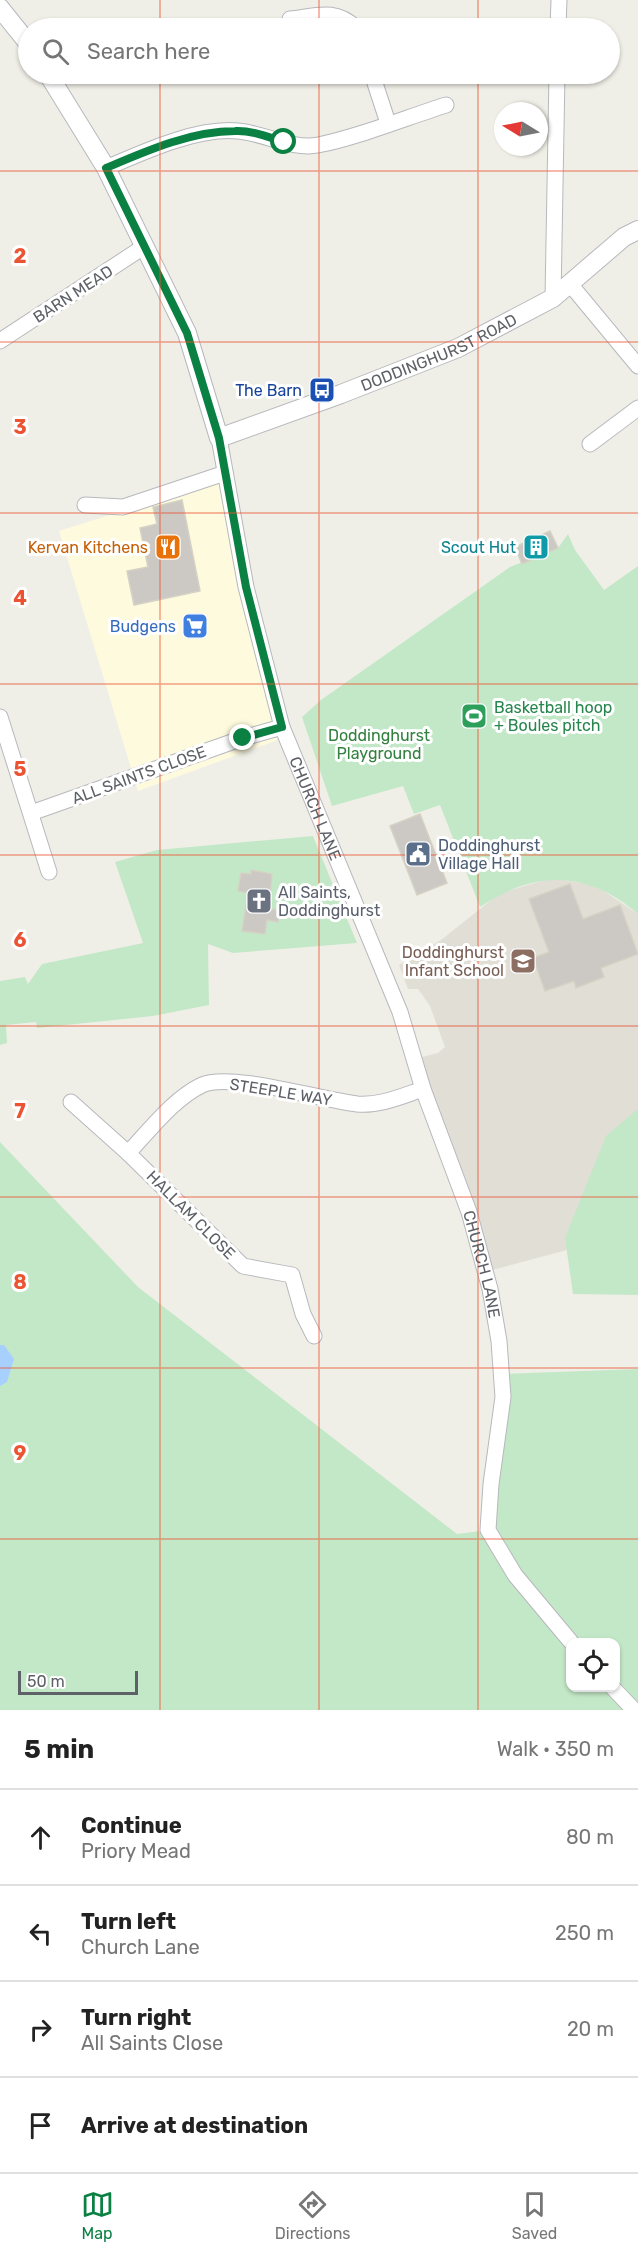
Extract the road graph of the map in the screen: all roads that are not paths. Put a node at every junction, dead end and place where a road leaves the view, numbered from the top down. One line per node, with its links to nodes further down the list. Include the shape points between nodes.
1 (559, 0): 5 (street)
2 (0, 8): 6 (street)
3 (299, 18): 4 (street, via 334,14)
4 (343, 18)
5 (558, 18)
6 (18, 30)
7 (54, 84): 12 (street, CHURCH LANE)
8 (375, 84): 11 (street)
9 (557, 84): 16 (street)
10 (446, 105): 11 (street)
11 (388, 123): 12 (street, via 316,146 236,130 207,133)
12 (106, 168): 14 (street, CHURCH LANE)
13 (638, 230): 15 (street, DODDINGHURST ROAD, via 624,237)
14 (145, 246): 17 (street, BARN MEAD); 20 (street, CHURCH LANE, via 187,333)
15 (570, 284): 16 (street, DODDINGHURST ROAD); 18 (street)
16 (553, 298): 20 (street, DODDINGHURST ROAD, via 458,348)
17 (0, 341)
18 (638, 366)
19 (638, 408): 21 (street)
20 (219, 438): 22 (street, CHURCH LANE)
21 (590, 444)
22 (225, 473): 23 (street, via 123,507); 25 (street, CHURCH LANE, via 246,587)
23 (85, 505)
24 (0, 717): 26 (street)
25 (282, 727): 26 (street, ALL SAINTS CLOSE); 28 (street, CHURCH LANE, via 400,1012)
26 (31, 813): 27 (street)
27 (49, 872)
28 (423, 1089): 30 (street, STEEPLE WAY, via 379,1103 358,1104 233,1082 204,1084 182,1098); 32 (street, CHURCH LANE, via 469,1212 490,1289 499,1341 503,1397 488,1530 515,1575)
29 (71, 1102): 30 (street, HALLAM CLOSE)
30 (128, 1153): 31 (street, HALLAM CLOSE, via 243,1266 292,1275)
31 (314, 1336)
32 (568, 1638)
33 (617, 1692): 34 (street)
34 (634, 1710)

